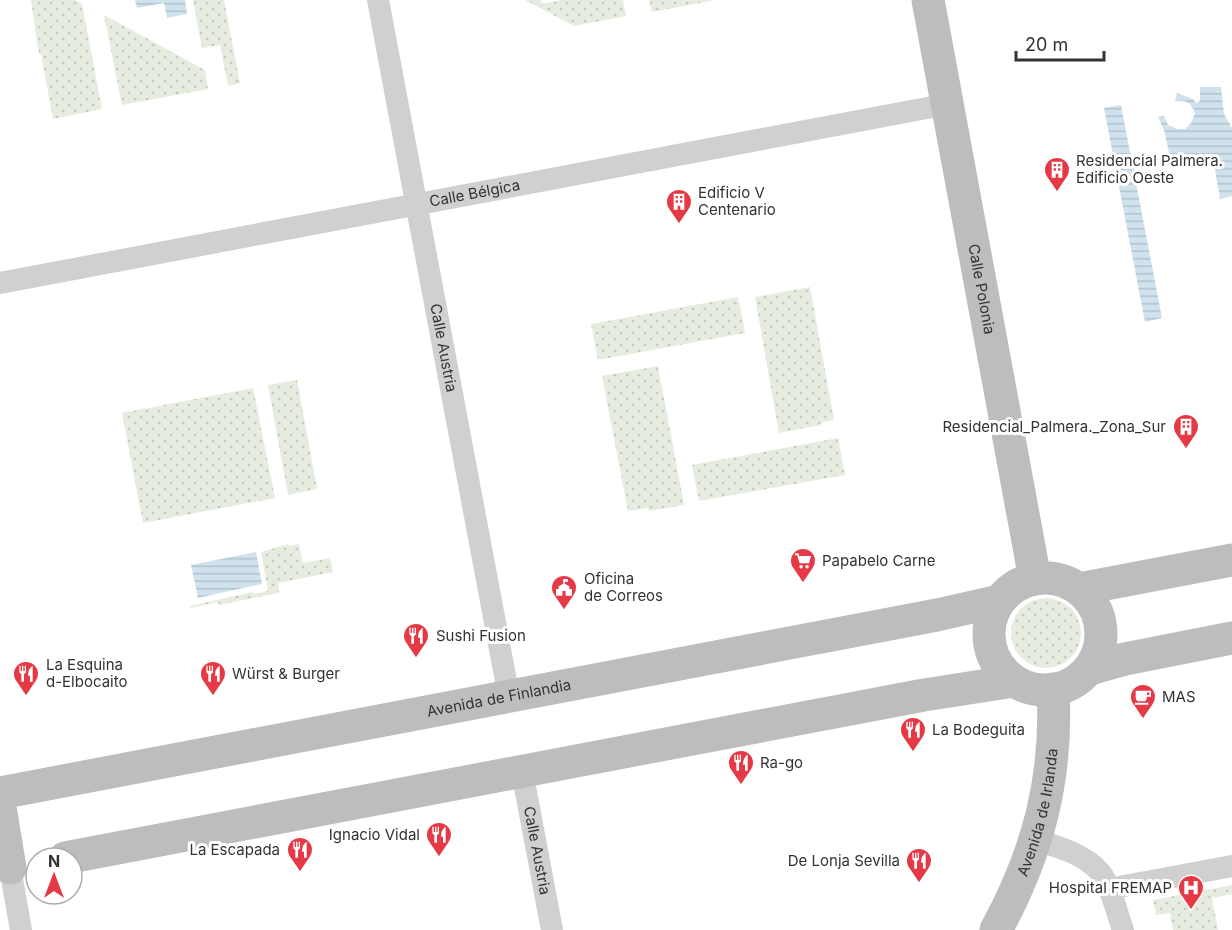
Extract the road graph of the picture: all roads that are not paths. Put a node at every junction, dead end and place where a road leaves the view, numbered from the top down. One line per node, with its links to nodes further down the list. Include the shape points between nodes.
1 (378, 0): 4 (street, Calle Austria)
2 (928, 0): 3 (main road, Calle Polonia)
3 (948, 105): 4 (street, Calle Bélgica); 7 (main road, Calle Polonia)
4 (416, 204): 5 (street, Calle Bélgica); 14 (street, Calle Austria)
5 (0, 283)
6 (1232, 560): 8 (main road)
7 (1035, 579): 8 (main road, via 1050,578); 9 (main road, via 1009,590)
8 (1079, 589): 11 (main road, via 1100,621 1100,646)
9 (999, 601): 12 (main road, via 988,638 996,662); 14 (main road, Avenida de Finlandia)
10 (1232, 638): 11 (main road, via 1125,658)
11 (1089, 669): 13 (main road, via 1073,682)
12 (1014, 681): 13 (main road, via 1033,689); 15 (main road)
13 (1053, 689): 18 (main road, Avenida de Irlanda, via 1054,735 1047,797)
14 (509, 697): 16 (main road, Avenida de Finlandia)
15 (522, 771): 19 (main road); 24 (street, Calle Austria)
16 (0, 794)
17 (0, 807): 21 (main road)
18 (1036, 840): 22 (street, via 1077,855 1100,873); 25 (main road, Avenida de Irlanda)
19 (84, 854)
20 (1232, 866): 22 (street)
21 (15, 867): 23 (street)
22 (1108, 890): 26 (street)
23 (21, 930)
24 (552, 930)
25 (996, 930)
26 (1123, 930)

